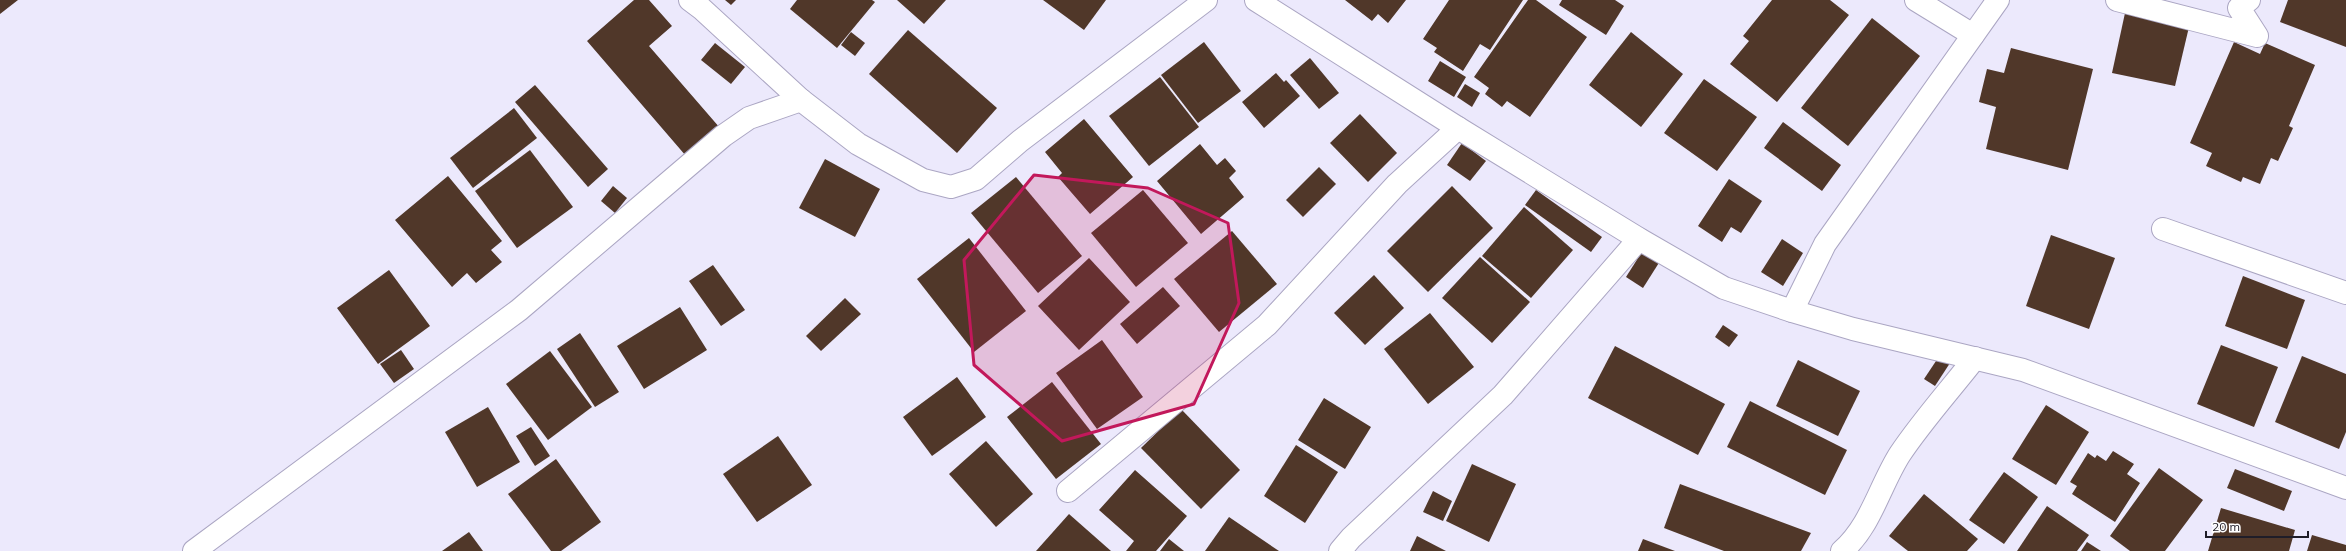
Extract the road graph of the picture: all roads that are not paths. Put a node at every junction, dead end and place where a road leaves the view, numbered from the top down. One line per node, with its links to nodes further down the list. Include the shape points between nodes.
1 (690, 0): 9 (street)
2 (1206, 0): 9 (street, via 1020,142 976,179 951,188 923,180 858,144)
3 (1256, 0): 10 (street)
4 (1916, 0): 8 (street)
5 (1998, 0): 8 (street)
6 (2117, 0): 7 (street, via 2257,36 2239,8)
7 (2249, 0)
8 (1973, 35): 14 (street, via 1825,244)
9 (801, 100): 18 (street, via 750,118 723,136 519,310)
10 (1458, 128): 12 (street); 17 (street, via 1397,184 1266,325)
11 (2163, 229): 13 (street)
12 (1639, 239): 14 (street, via 1724,288); 19 (street, via 1503,395)
13 (2346, 293)
14 (1792, 311): 15 (street, via 1853,329)
15 (1975, 358): 16 (street, via 2023,370); 20 (street, via 1900,455 1865,522)
16 (2346, 488)
17 (1068, 491)
18 (194, 551)
19 (1340, 551)
20 (1842, 551)

